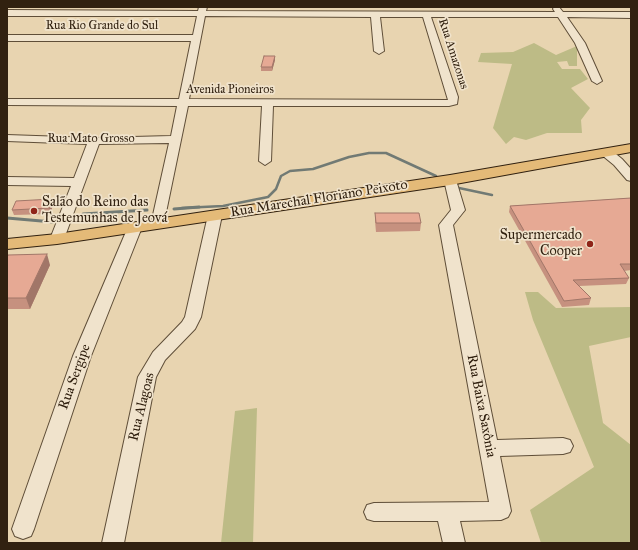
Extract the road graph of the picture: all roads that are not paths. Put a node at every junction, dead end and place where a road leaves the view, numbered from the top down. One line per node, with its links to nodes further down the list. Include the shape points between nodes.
1 (116, 10): 2 (street); 5 (street)
2 (203, 10): 6 (street); 10 (street)
3 (485, 11): 4 (street); 7 (street)
4 (562, 11): 8 (street); 12 (street)
5 (7, 13)
6 (375, 14): 7 (street); 11 (street)
7 (426, 14): 14 (street, Rua Amazonas)
8 (631, 15)
9 (7, 38): 10 (street, Rua Rio Grande do Sul)
10 (197, 38): 15 (street)
11 (379, 51)
12 (597, 81)
13 (7, 102): 15 (street, Avenida Pioneiros)
14 (453, 102): 16 (street, Avenida Pioneiros)
15 (183, 103): 16 (street, Avenida Pioneiros); 18 (street)
16 (268, 103): 22 (street)
17 (7, 138): 19 (street, Rua Mato Grosso)
18 (175, 139): 19 (street, Rua Mato Grosso); 28 (street)
19 (94, 141): 26 (street)
20 (631, 148): 21 (main road, Rua Marechal Floriano Peixoto)
21 (607, 153): 23 (street); 24 (main road, Rua Marechal Floriano Peixoto)
22 (265, 161)
23 (631, 177)
24 (450, 180): 27 (main road, Rua Marechal Floriano Peixoto); 33 (street, Rua Baixa Saxônia, via 458,210 446,225)
25 (7, 181): 26 (street)
26 (78, 182): 30 (street)
27 (215, 215): 28 (main road, Rua Marechal Floriano Peixoto); 37 (street, Rua Alagoas, via 193,317 189,325 159,356 147,377)
28 (158, 224): 29 (main road, Rua Marechal Floriano Peixoto)
29 (135, 227): 30 (main road, Rua Marechal Floriano Peixoto); 36 (street, Rua Sergipe, via 82,356)
30 (57, 239): 31 (main road, Rua Marechal Floriano Peixoto)
31 (7, 244)
32 (563, 446): 33 (street)
33 (489, 448): 35 (street, Rua Baixa Saxônia, via 501,511)
34 (374, 512): 35 (street, Rua Baixa Saxônia)
35 (447, 512): 38 (street)
36 (23, 529)
37 (113, 543)
38 (454, 543)

